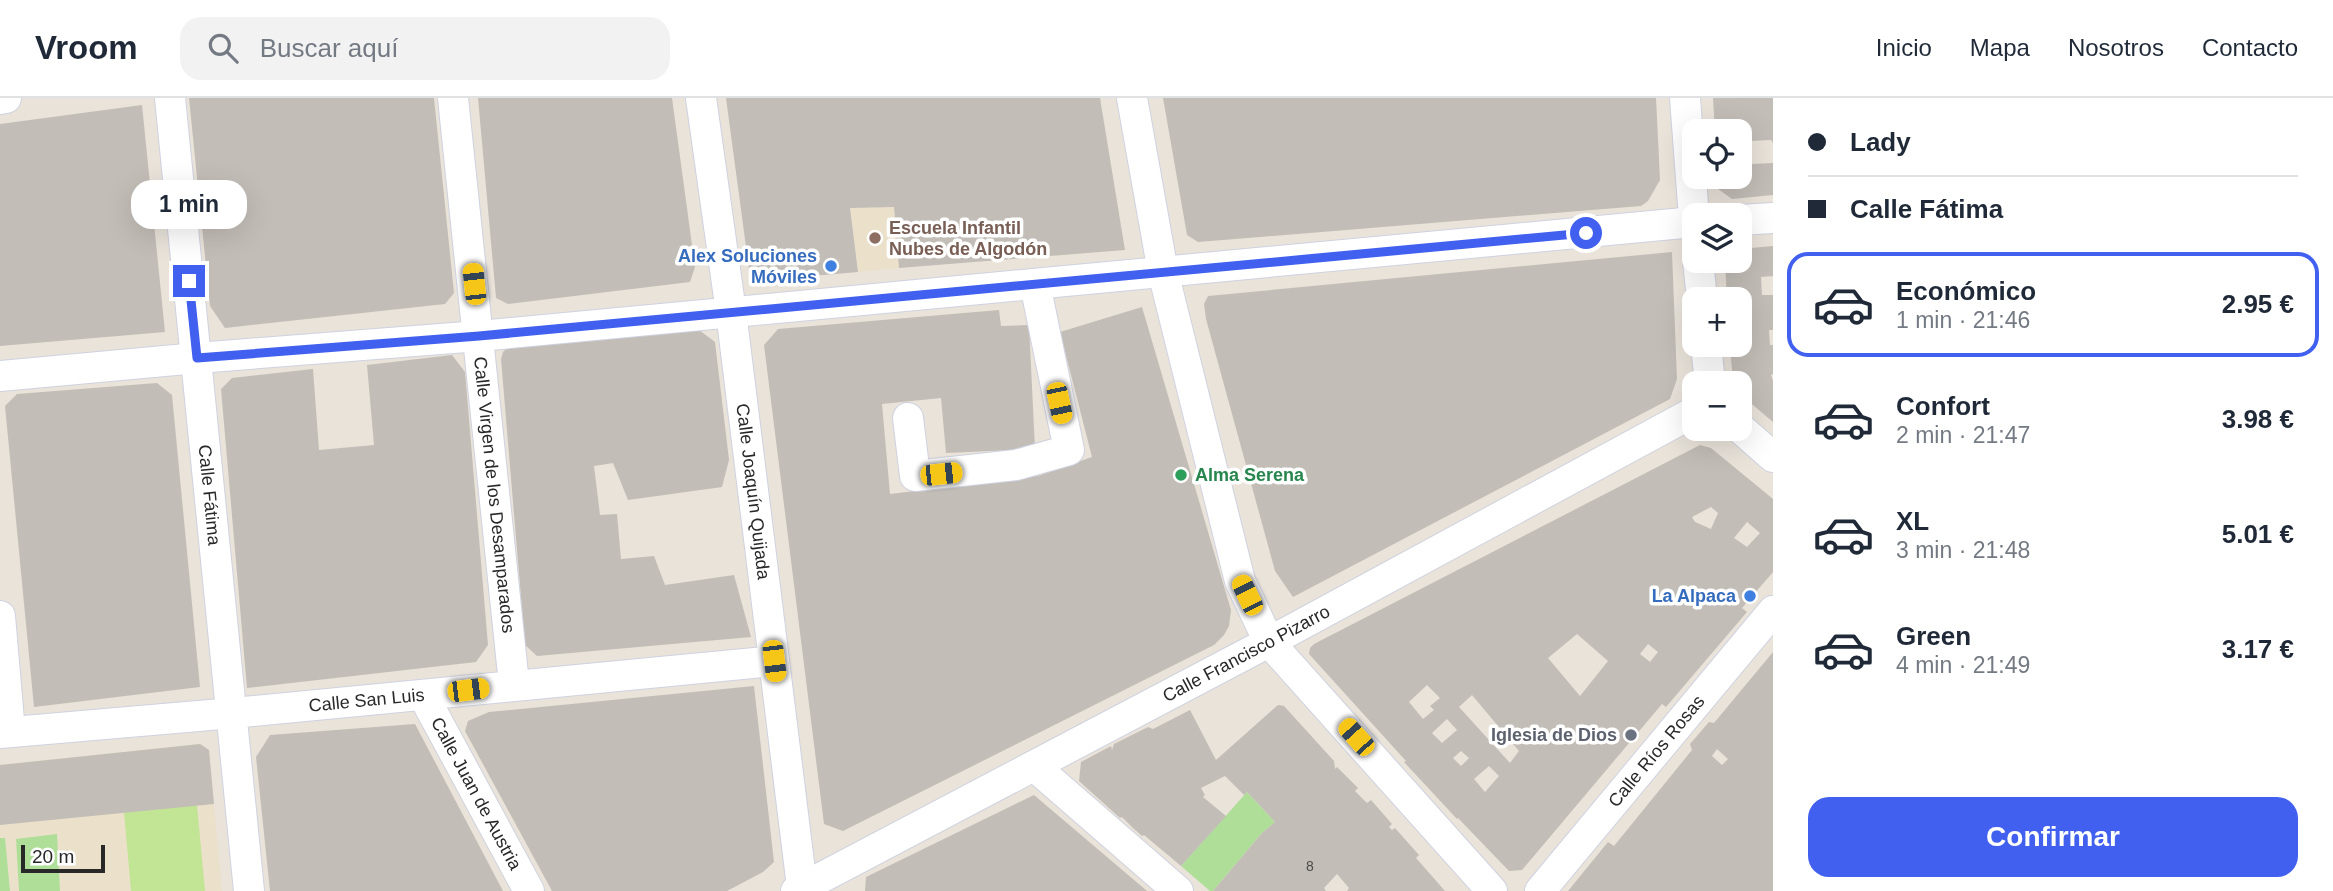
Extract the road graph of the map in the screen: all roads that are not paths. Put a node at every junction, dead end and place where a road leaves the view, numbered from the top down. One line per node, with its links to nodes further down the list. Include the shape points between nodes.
1 (6, 98): 7 (street)
2 (170, 98): 16 (street, Calle Fátima)
3 (453, 98): 15 (street, Calle Virgen de los Desamparados)
4 (701, 98): 14 (street, Calle Joaquín Quijada)
5 (1132, 98): 12 (street)
6 (1685, 98): 8 (street)
7 (0, 99)
8 (1693, 203)
9 (1773, 218): 10 (street)
10 (1752, 219)
11 (1682, 221): 12 (street)
12 (1163, 272): 13 (street); 24 (street, via 1240,581)
13 (1035, 284): 14 (street); 18 (street, via 1069,450 1016,465 915,476)
14 (731, 312): 15 (street); 25 (street, Calle Joaquín Quijada)
15 (479, 336): 16 (street); 26 (street, Calle Virgen de los Desamparados)
16 (197, 358): 17 (street); 28 (street, Calle Fátima)
17 (0, 376)
18 (908, 418)
19 (1682, 418): 24 (street, Calle Francisco Pizarro)
20 (1752, 439): 21 (street)
21 (1773, 457)
22 (1773, 611): 36 (street, Calle Ríos Rosas)
23 (0, 616): 29 (street)
24 (1269, 642): 30 (street, Calle Francisco Pizarro); 35 (street)
25 (774, 661): 26 (street, Calle San Luis); 31 (street, Calle Joaquín Quijada)
26 (514, 684): 27 (street, Calle San Luis)
27 (423, 695): 28 (street, Calle San Luis); 33 (street, Calle Juan de Austria)
28 (233, 713): 29 (street, Calle San Luis); 32 (street, Calle Fátima)
29 (5, 732)
30 (1034, 766): 31 (street, Calle Francisco Pizarro); 34 (street)
31 (807, 888)
32 (249, 891)
33 (529, 891)
34 (1178, 891)
35 (1492, 891)
36 (1540, 891)

